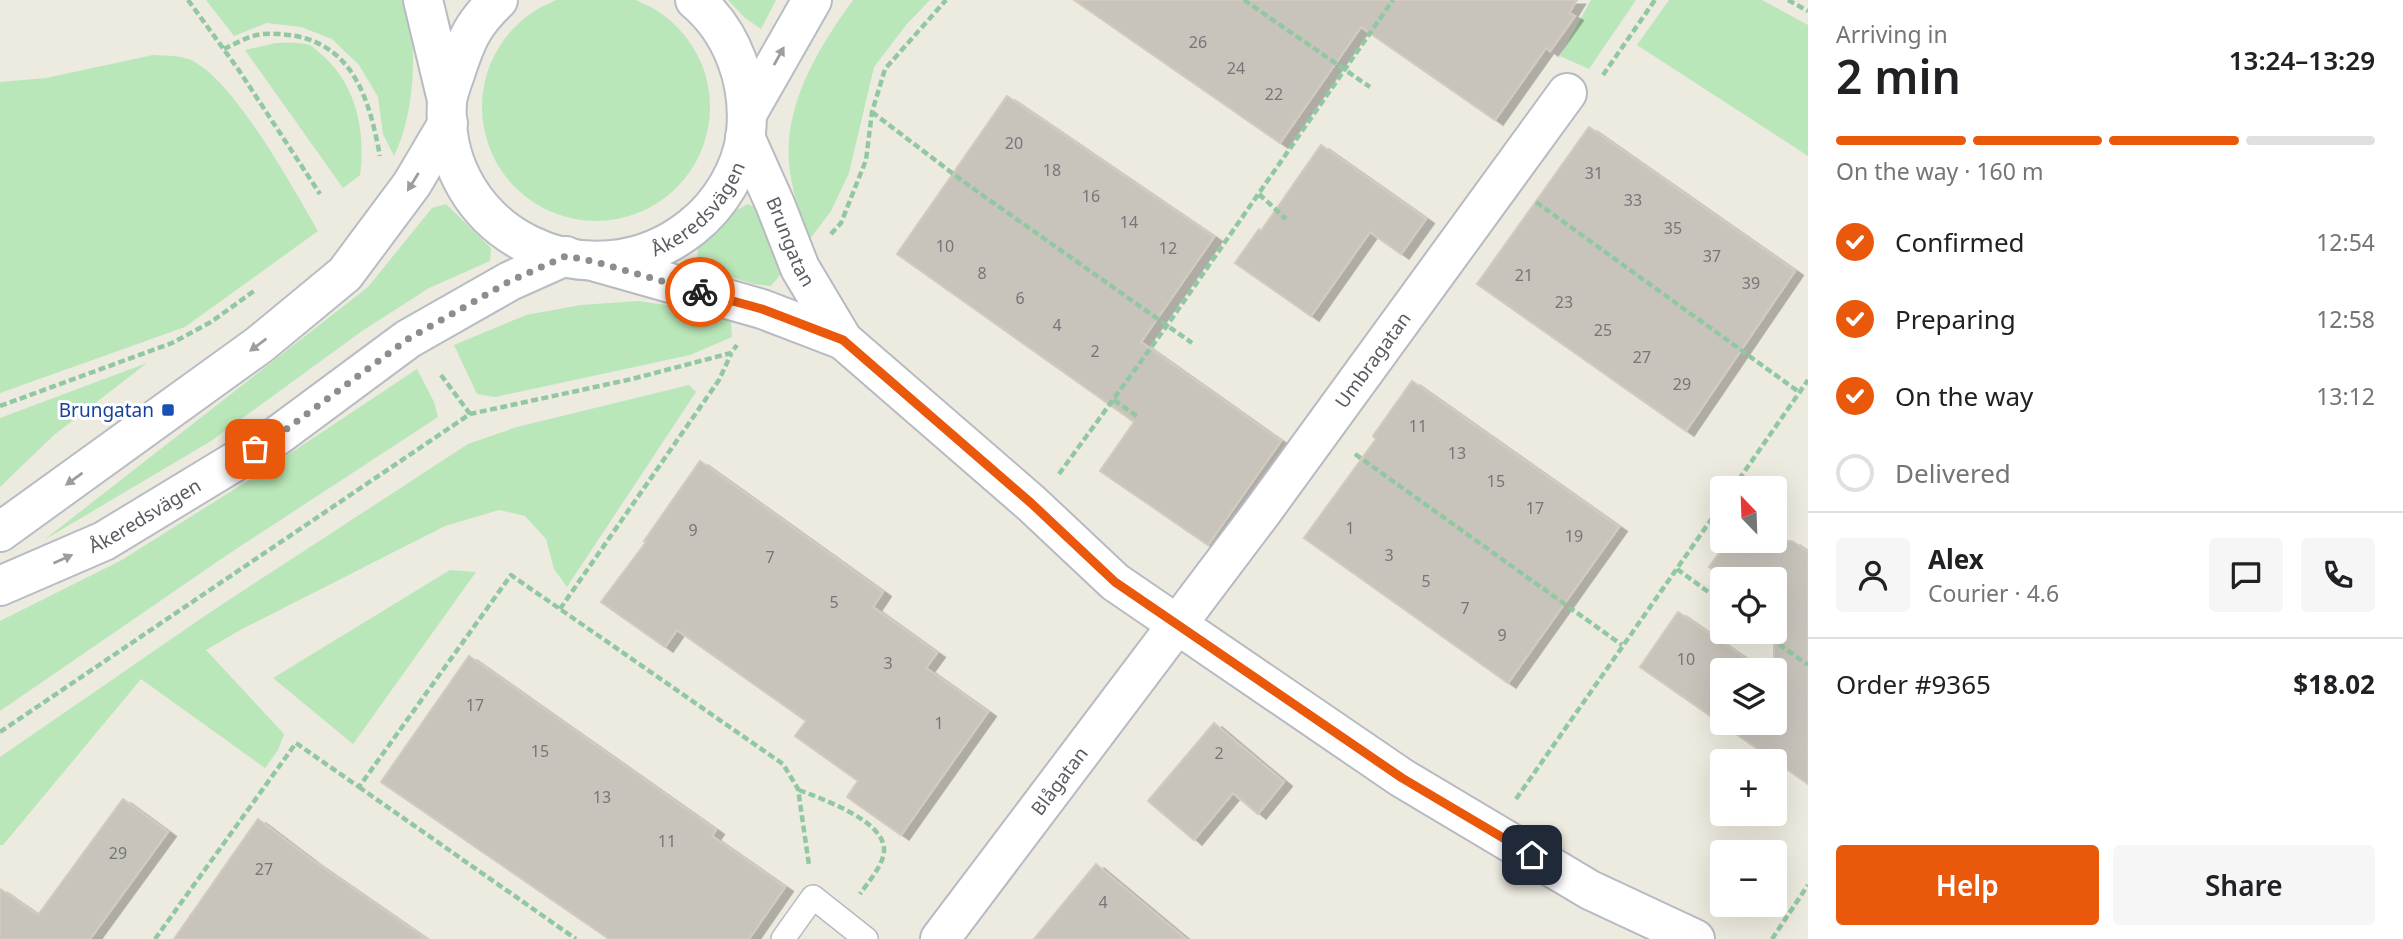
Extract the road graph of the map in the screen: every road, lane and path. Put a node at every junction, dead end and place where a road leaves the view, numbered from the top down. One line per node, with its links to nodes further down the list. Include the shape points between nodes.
1 (188, 0): 12 (path)
2 (423, 0): 16 (street)
3 (498, 0): 16 (street, Åkeredsvägen, via 467,37)
4 (695, 0): 18 (street, Åkeredsvägen, via 727,37 741,71)
5 (812, 0): 18 (street, Åkeredsvägen, one-way to 5)
6 (946, 0): 17 (path, via 885,69)
7 (1244, 0): 13 (path)
8 (1392, 0): 13 (path)
9 (1655, 0): 15 (path, via 1595,86)
10 (1788, 0): 11 (path)
11 (1808, 11)
12 (223, 49): 19 (path, via 256,35 284,34 315,40 341,58 359,83 372,118); 21 (path)
13 (1345, 70): 14 (path); 22 (path)
14 (1370, 87)
15 (1567, 93): 20 (street, Umbragatan)
16 (448, 112): 24 (street, Åkeredsvägen, via 450,144 465,183 489,216 539,251); 43 (street, Åkeredsvägen, one-way to 43, via 412,184 345,274 258,345)
17 (872, 112): 25 (path, via 866,160 841,223); 28 (path)
18 (746, 125): 24 (street, Åkeredsvägen, via 735,171 701,220 676,240 645,254); 25 (street, Brungatan)
19 (378, 167)
20 (1505, 180): 34 (path); 39 (street, Umbragatan)
21 (320, 194)
22 (1259, 194): 23 (path); 28 (path)
23 (1286, 219)
24 (581, 259): 27 (street, Brungatan); 45 (street, Åkeredsvägen, one-way to 24, via 104,541 277,436 408,339 510,281)
25 (800, 268): 29 (street, Brungatan)
26 (263, 285): 36 (path, via 172,343)
27 (762, 309): 29 (street, Brungatan); 31 (path)
28 (1166, 327): 30 (path); 35 (path)
29 (843, 340): 41 (street, Brungatan)
30 (1192, 343)
31 (731, 353): 37 (path); 47 (path, via 719,380)
32 (441, 375): 37 (path)
33 (1808, 380): 34 (path)
34 (1799, 392): 40 (path)
35 (1114, 400): 38 (path); 41 (path)
36 (0, 406)
37 (470, 414): 52 (path)
38 (1138, 417)
39 (1322, 431): 48 (street, Umbragatan); 50 (path)
40 (1741, 476)
41 (1031, 503): 48 (street, Brungatan, via 1115,582)
42 (1710, 521): 44 (path)
43 (0, 532)
44 (1677, 569): 46 (path); 50 (path)
45 (0, 586)
46 (1710, 594)
47 (560, 609): 53 (path, via 510,575); 54 (path, via 783,764)
48 (1178, 625): 55 (street, Brungatan, via 1402,778); 63 (street, Blågatan)
49 (1779, 644): 51 (path)
50 (1622, 645): 55 (path)
51 (1808, 665)
52 (0, 732)
53 (359, 788): 59 (path, via 296,743); 60 (path)
54 (799, 789): 57 (path); 58 (path, via 873,827 881,839 884,851 878,867)
55 (1493, 832): 64 (street, Brungatan, via 1590,890)
56 (1808, 885): 65 (path)
57 (813, 898): 58 (lane); 61 (lane)
58 (842, 920): 62 (lane)
59 (155, 939)
60 (576, 939)
61 (783, 939)
62 (866, 939)
63 (940, 939)
64 (1695, 939)
65 (1772, 939)

